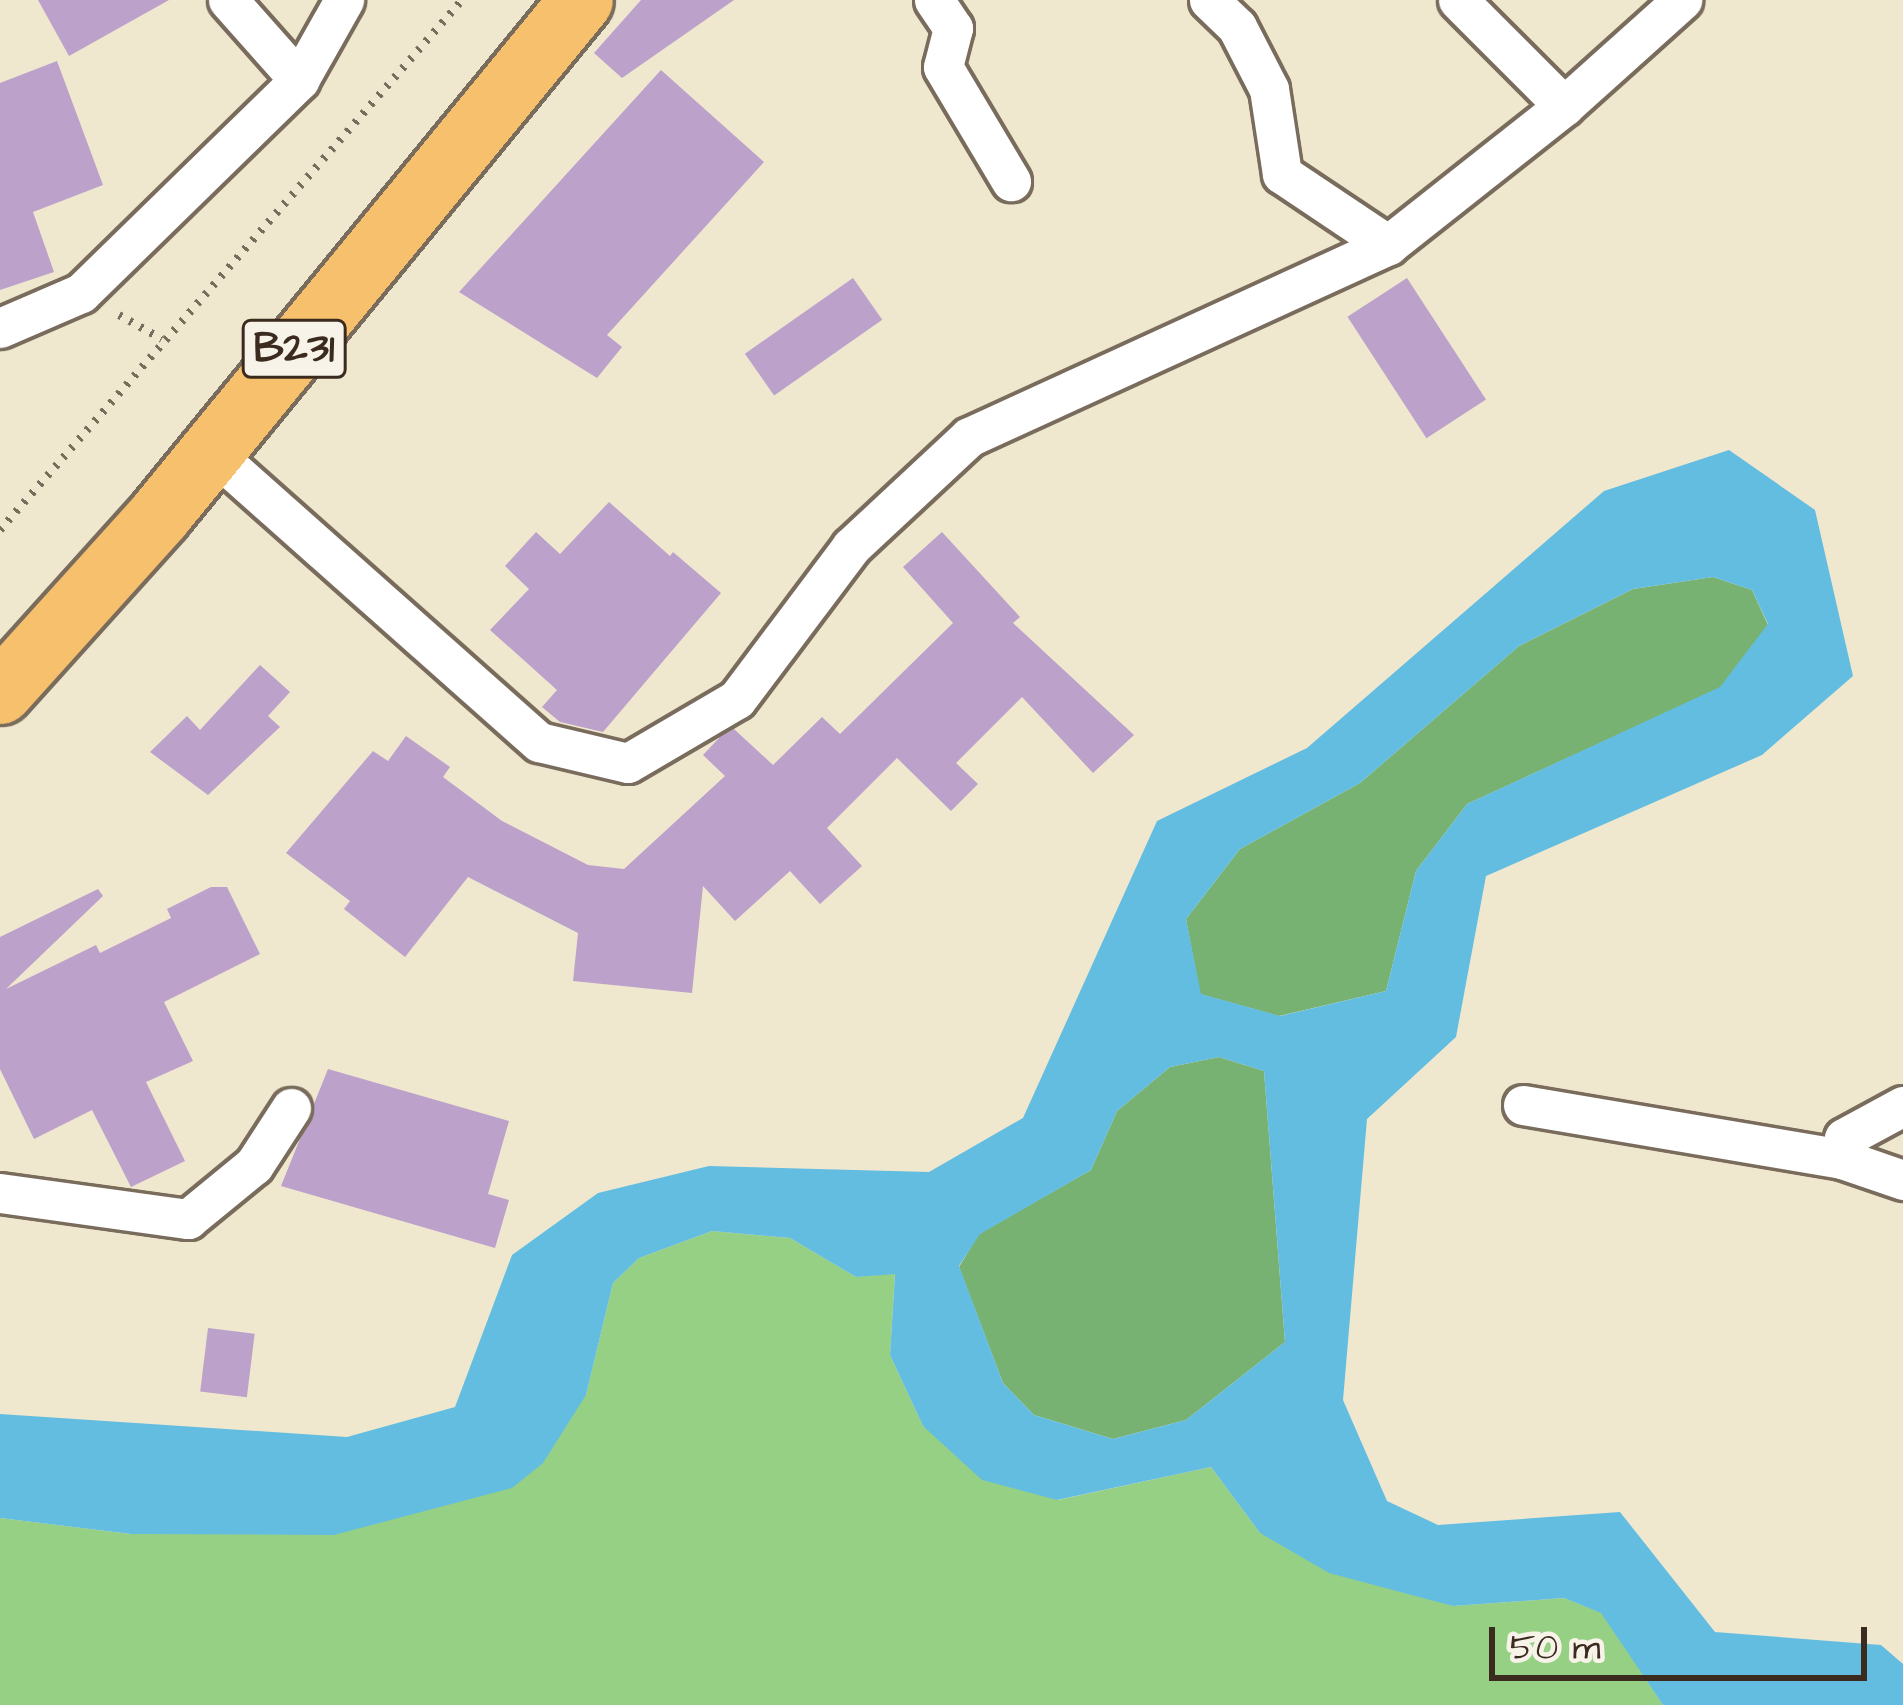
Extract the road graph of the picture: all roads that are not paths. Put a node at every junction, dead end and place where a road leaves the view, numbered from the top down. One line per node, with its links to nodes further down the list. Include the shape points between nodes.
1 (228, 0): 8 (street)
2 (344, 0): 8 (street)
3 (581, 0): 13 (main road, B231)
4 (934, 0): 10 (street, via 952,28 943,67)
5 (1209, 0): 11 (street, via 1237,27 1269,89 1282,174)
6 (1458, 0): 9 (street)
7 (1668, 5): 9 (street)
8 (299, 80): 12 (street, via 81,293)
9 (1564, 106): 11 (street)
10 (1011, 181)
11 (1388, 245): 13 (street, via 969,436 851,547 737,699 628,763 539,742)
12 (0, 328)
13 (210, 450): 14 (main road, B231)
14 (0, 692)
15 (1523, 1105): 18 (street)
16 (1903, 1106): 18 (street, via 1844,1138)
17 (291, 1108): 20 (street, via 254,1165 188,1219)
18 (1842, 1159): 19 (street)
19 (1903, 1180)
20 (0, 1193)

